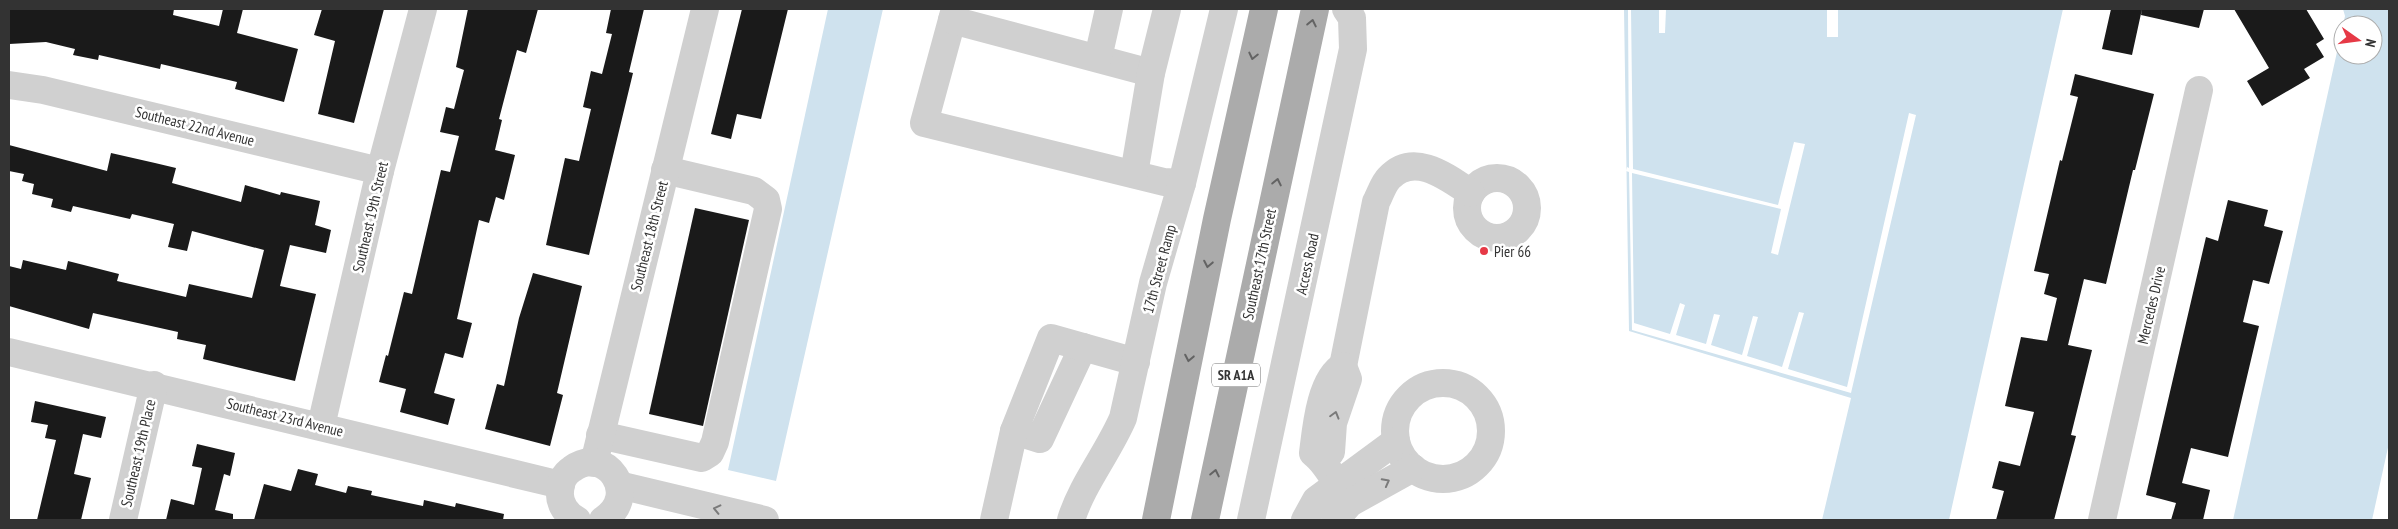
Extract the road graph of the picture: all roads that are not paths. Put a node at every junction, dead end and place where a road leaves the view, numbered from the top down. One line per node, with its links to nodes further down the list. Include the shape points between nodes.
1 (423, 9): 15 (street, Southeast 19th Street)
2 (705, 9): 14 (street, Southeast 18th Street)
3 (1109, 9): 10 (street)
4 (1167, 9): 11 (street)
5 (1224, 9): 17 (street, 17th Street Ramp)
6 (1264, 9): 36 (main road, one-way to 36, via 1217,219)
7 (1315, 9): 37 (main road, Southeast 17th Street / SR A1A, one-way to 7)
8 (1346, 9): 38 (street, Access Road, via 1352,18 1353,49)
9 (953, 14): 10 (street); 16 (street, via 924,123)
10 (1098, 58): 11 (street)
11 (1152, 73): 16 (street)
12 (9, 85): 15 (street, Southeast 22nd Avenue, via 43,90)
13 (2199, 90): 40 (street, Mercedes Drive)
14 (666, 170): 23 (street, Southeast 18th Street); 23 (street, via 754,192 766,200 768,209 715,442 710,453 702,458)
15 (380, 171): 22 (street, Southeast 19th Street)
16 (1134, 174): 17 (street)
17 (1182, 184): 20 (street, 17th Street Ramp, via 1153,283)
18 (1471, 193): 29 (street, via 1419,165 1403,167 1388,179 1376,202 1343,366 1348,379 1333,423 1331,452 1323,461)
19 (9, 352): 21 (street, Southeast 23rd Avenue)
20 (1136, 362): 34 (street, via 1051,338 1014,431); 35 (street, 17th Street Ramp, via 1123,418 1083,490)
21 (154, 385): 22 (street, Southeast 23rd Avenue); 31 (street, Southeast 19th Place)
22 (321, 426): 27 (street, Southeast 23rd Avenue)
23 (600, 436): 25 (street, Southeast 18th Street)
24 (1396, 441): 26 (street, via 1402,456); 26 (street, via 1400,410 1409,397 1422,388 1452,383 1480,399 1488,412 1491,428 1490,443 1483,458 1472,469 1442,479 1427,476); 29 (street)
25 (594, 463): 27 (street, via 577,465); 28 (street, via 610,470)
26 (1413, 468): 29 (street, one-way to 26)
27 (561, 484): 32 (street, via 561,503)
28 (619, 486): 30 (street); 33 (street, one-way to 28)
29 (1340, 503): 39 (street, via 1316,500)
30 (614, 519)
31 (123, 520)
32 (577, 520)
33 (765, 520)
34 (994, 520)
35 (1071, 520)
36 (1156, 520)
37 (1205, 520)
38 (1251, 520)
39 (1305, 520)
40 (2102, 520)

